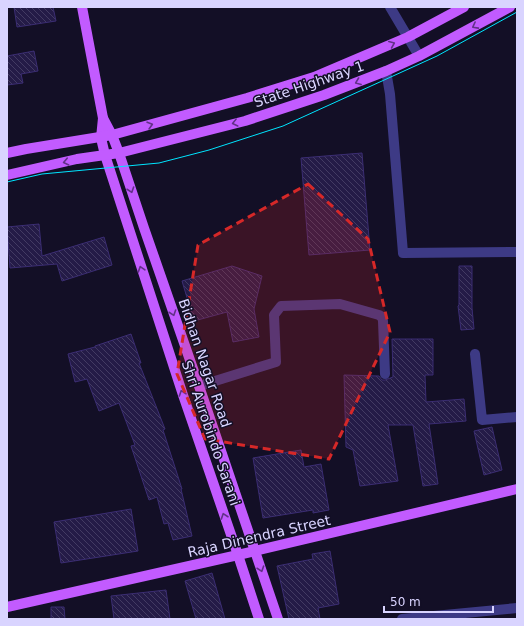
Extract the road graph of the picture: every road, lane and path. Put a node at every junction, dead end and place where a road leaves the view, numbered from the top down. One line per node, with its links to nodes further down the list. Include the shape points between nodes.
1 (82, 7): 8 (main road)
2 (390, 7): 5 (street)
3 (464, 7): 5 (main road)
4 (510, 7): 6 (main road, State Highway 1, one-way to 6)
5 (408, 37): 6 (street); 9 (main road, one-way to 5, via 314,77)
6 (419, 56): 7 (main road, State Highway 1)
7 (386, 71): 12 (main road, State Highway 1, one-way to 12, via 245,121); 15 (street, via 403,253)
8 (103, 118): 9 (main road, Bidhan Nagar Road); 10 (main road, Shri Aurobindo Sarani)
9 (112, 136): 10 (main road); 12 (main road, Bidhan Nagar Road)
10 (101, 138): 11 (main road); 13 (main road, Shri Aurobindo Sarani)
11 (7, 153)
12 (119, 153): 13 (main road, State Highway 1); 18 (main road, Bidhan Nagar Road, one-way to 18)
13 (105, 155): 14 (main road, State Highway 1, one-way to 14); 22 (main road, Shri Aurobindo Sarani, one-way to 13, via 182,395)
14 (7, 175)
15 (517, 252)
16 (476, 354): 19 (street, via 482,420)
17 (385, 374): 18 (street, via 383,321 379,315 340,304 281,306 274,314 276,362)
18 (199, 386): 21 (main road, Bidhan Nagar Road)
19 (517, 417)
20 (517, 489): 21 (main road, Raja Dinendra Street)
21 (255, 551): 22 (main road, Raja Dinendra Street); 26 (main road, Bidhan Nagar Road, one-way to 26)
22 (238, 555): 23 (main road, Raja Dinendra Street); 25 (main road, Shri Aurobindo Sarani)
23 (7, 607)
24 (517, 608): 27 (street)
25 (259, 619)
26 (278, 619)
27 (402, 619)

